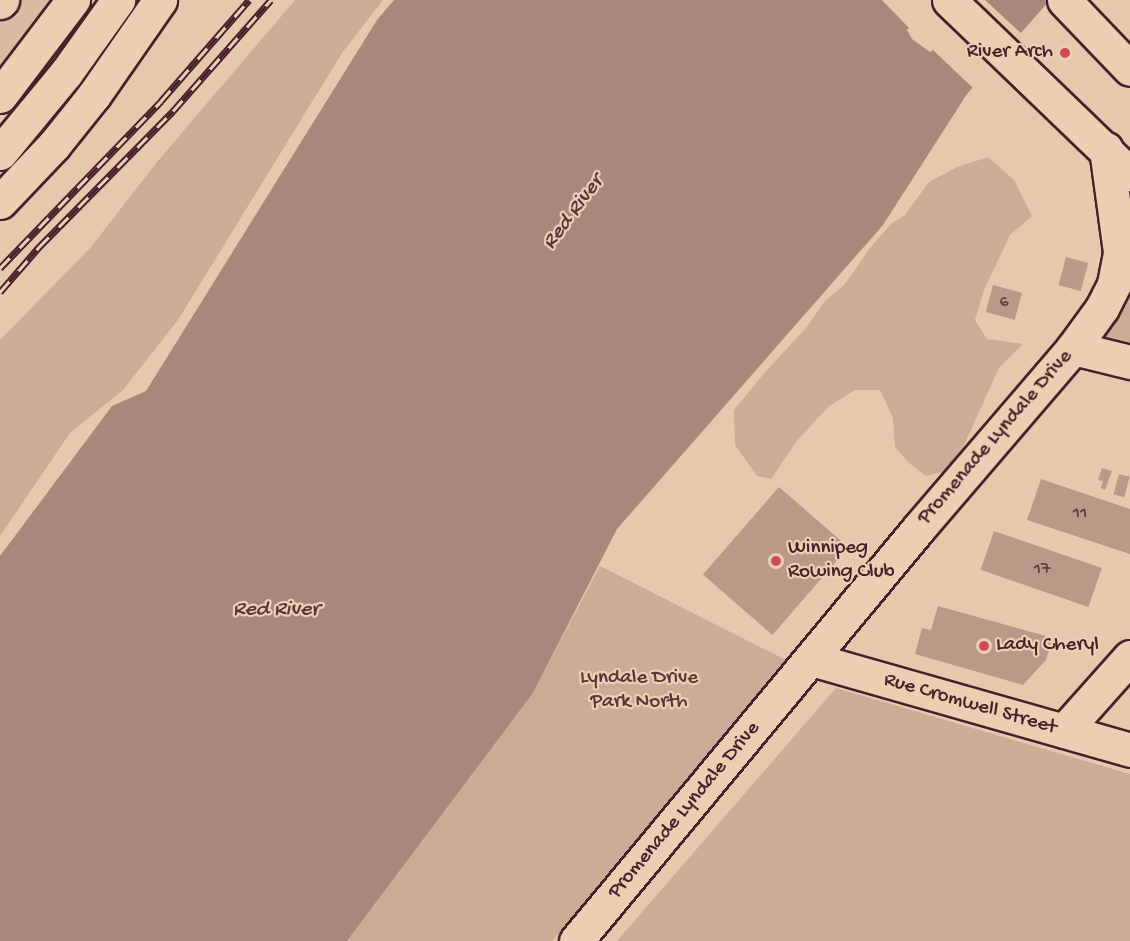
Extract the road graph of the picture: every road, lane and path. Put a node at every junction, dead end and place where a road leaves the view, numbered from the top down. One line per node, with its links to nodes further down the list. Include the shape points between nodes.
1 (73, 0): 7 (main road)
2 (118, 0): 9 (main road, via 66,73)
3 (160, 0): 11 (main road, via 88,103)
4 (949, 0): 8 (main road)
5 (1064, 0): 6 (main road)
6 (1130, 69)
7 (3, 84)
8 (1106, 149): 10 (main road); 12 (main road, Promenade Lyndale Drive, via 1119,236 1119,263 1107,299)
9 (0, 153)
10 (1130, 174)
11 (0, 202)
12 (1073, 348): 13 (main road); 15 (main road, Promenade Lyndale Drive)
13 (1130, 363)
14 (1130, 657): 16 (main road)
15 (811, 659): 16 (main road, Rue Cromwell Street); 18 (main road, Promenade Lyndale Drive)
16 (1064, 731): 17 (main road, Rue Cromwell Street)
17 (1130, 750)
18 (576, 941)

